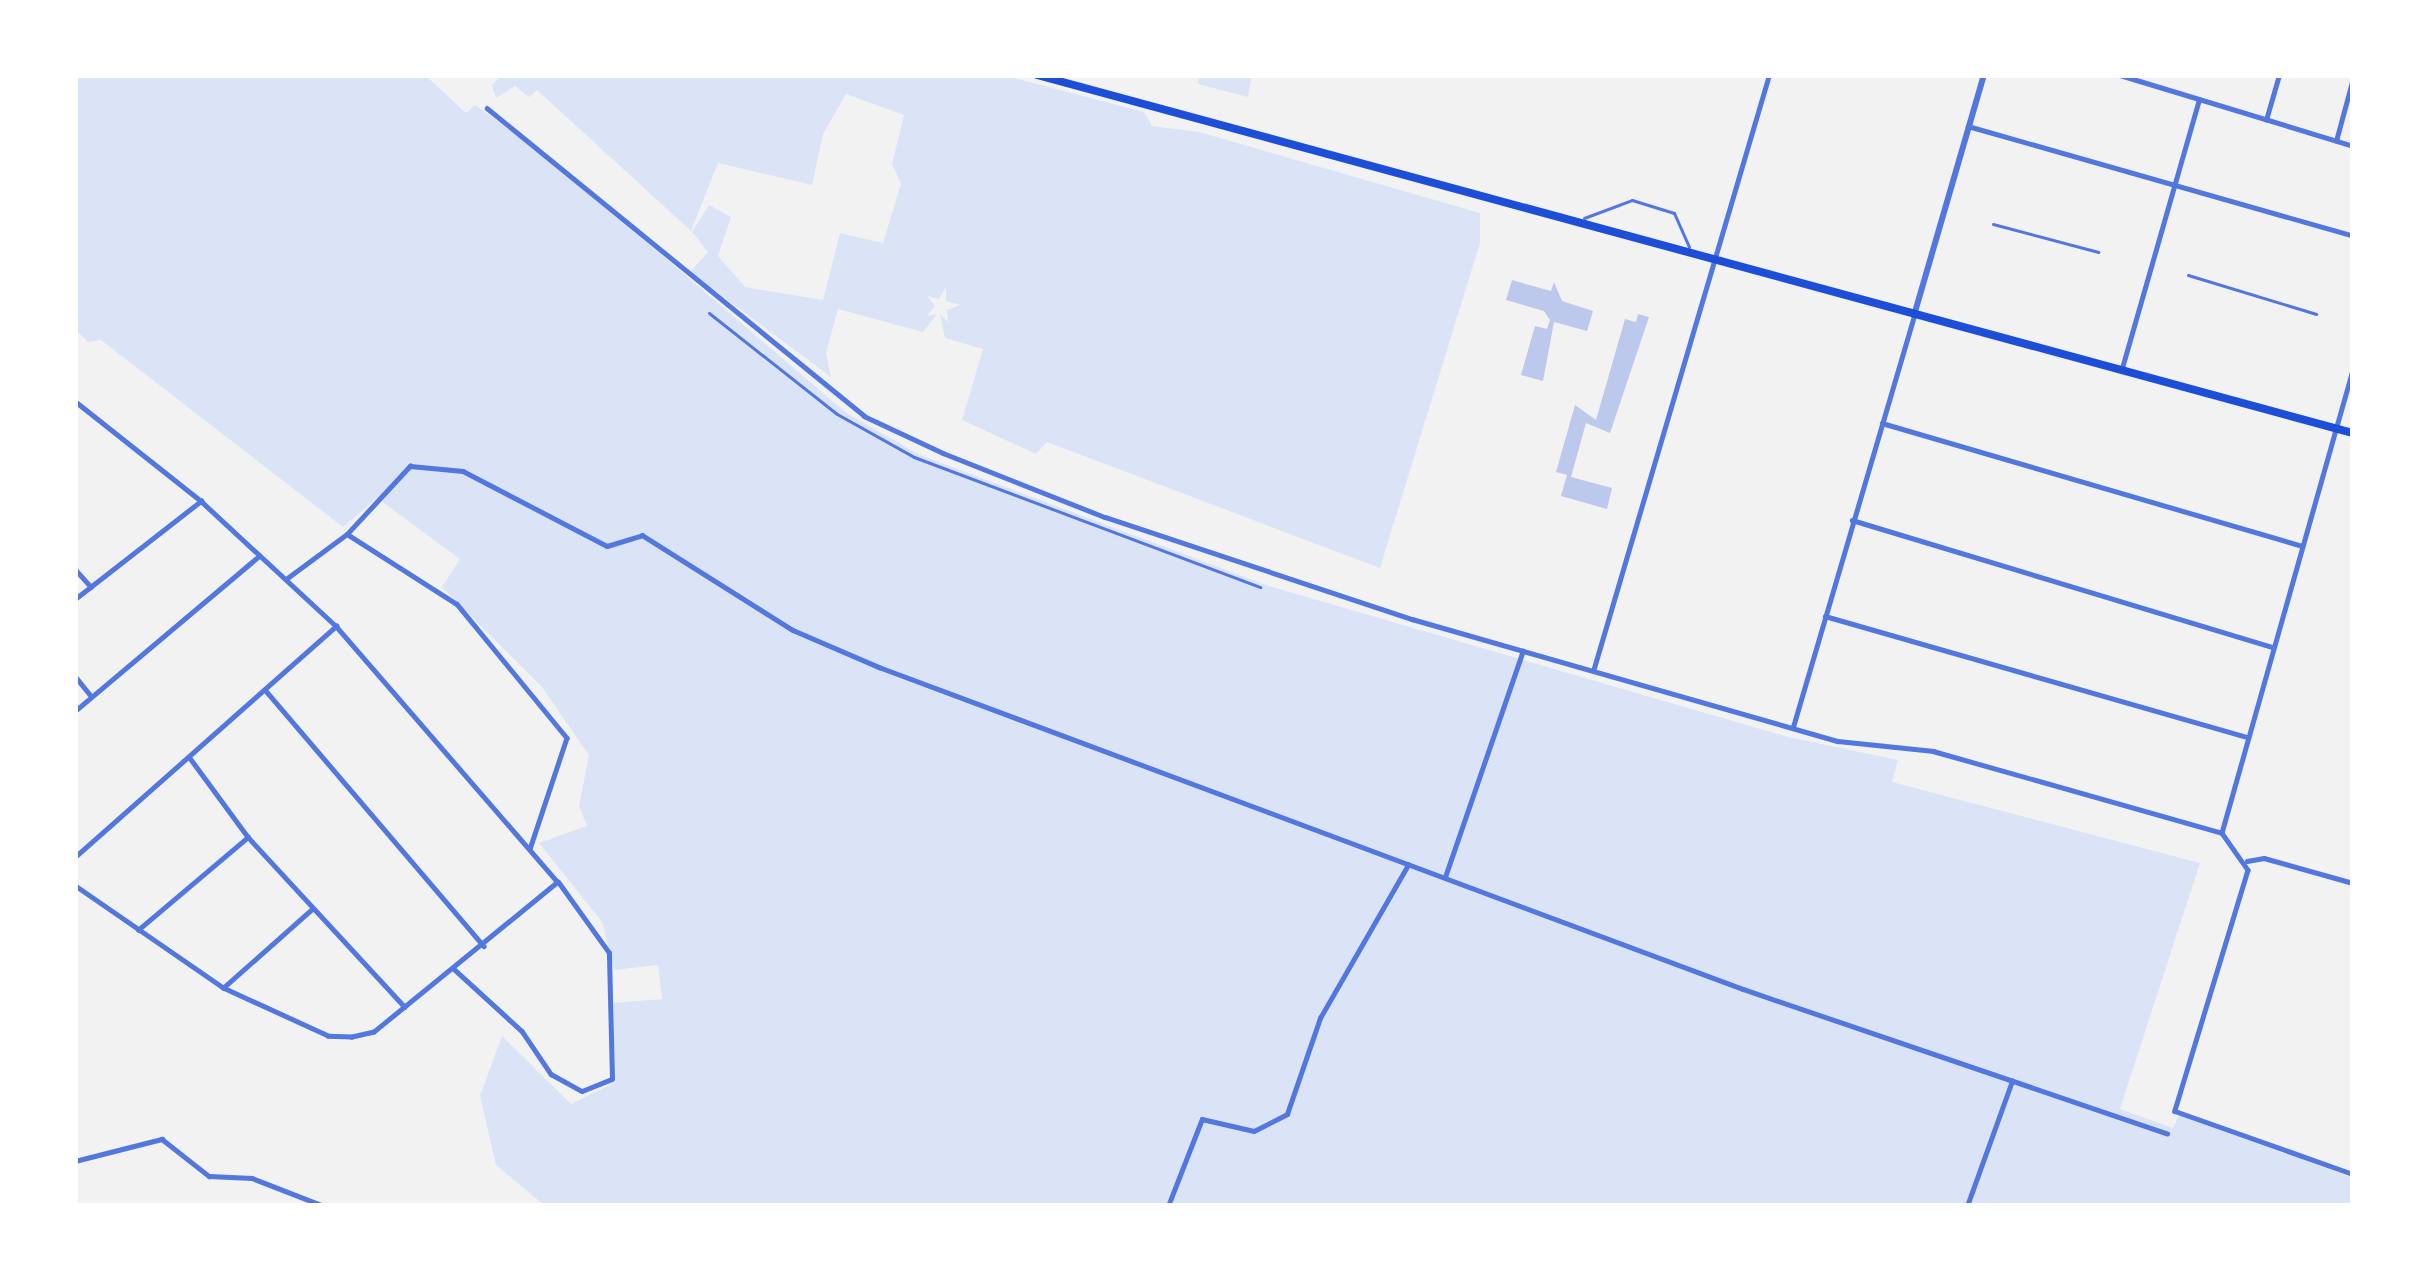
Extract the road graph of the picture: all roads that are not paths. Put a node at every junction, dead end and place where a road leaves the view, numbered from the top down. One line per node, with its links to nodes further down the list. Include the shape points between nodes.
1 (1037, 75): 14 (main road)
2 (1768, 75): 19 (street)
3 (1984, 75): 10 (street)
4 (2120, 75): 7 (street)
5 (2279, 75): 9 (street)
6 (2353, 78): 11 (street)
7 (2199, 100): 9 (street); 13 (street)
8 (487, 108): 43 (street, via 864,416 1105,517)
9 (2266, 120): 11 (street)
10 (1968, 127): 13 (street); 21 (street)
11 (2336, 141): 12 (street)
12 (2353, 146)
13 (2175, 183): 16 (street); 24 (street)
14 (1580, 224): 18 (main road); 18 (lane, via 1590,211 1632,200 1674,213)
15 (1993, 224): 17 (lane)
16 (2353, 236)
17 (2098, 252)
18 (1689, 255): 19 (main road)
19 (1718, 263): 21 (main road); 44 (street)
20 (2188, 275): 23 (lane)
21 (1916, 312): 24 (main road); 27 (street)
22 (709, 314): 38 (lane, via 837,414 914,457)
23 (2316, 314)
24 (2122, 368): 28 (main road)
25 (2353, 370): 28 (street)
26 (75, 401): 30 (street)
27 (1882, 423): 31 (street); 33 (street)
28 (2337, 429): 29 (main road); 33 (street)
29 (2353, 433)
30 (201, 501): 34 (street); 37 (street)
31 (1852, 520): 40 (street); 42 (street)
32 (347, 534): 36 (street); 54 (street, via 457,604 567,738); 57 (street, via 410,466 464,471 608,546 642,535 793,630 879,667)
33 (2304, 547): 42 (street)
34 (261, 554): 36 (street); 47 (street)
35 (75, 569): 37 (street)
36 (286, 579): 41 (street)
37 (91, 587): 39 (street)
38 (1260, 587)
39 (75, 599)
40 (1825, 616): 49 (street); 50 (street)
41 (336, 626): 46 (street); 54 (street)
42 (2275, 647): 50 (street)
43 (1522, 651): 44 (street); 58 (street)
44 (1593, 671): 49 (street)
45 (75, 676): 47 (street)
46 (267, 692): 51 (street); 64 (street)
47 (91, 696): 48 (street)
48 (75, 711)
49 (1793, 727): 52 (street, via 1933,752)
50 (2249, 738): 52 (street)
51 (190, 758): 53 (street); 55 (street)
52 (2222, 832): 56 (street)
53 (248, 837): 62 (street); 63 (street)
54 (530, 849): 59 (street)
55 (75, 857)
56 (2247, 861): 60 (street, via 2264,858); 71 (street, via 2175,1111)
57 (1408, 865): 58 (street); 73 (street, via 1320,1018 1287,1114 1254,1130 1202,1119)
58 (1445, 877): 68 (street)
59 (558, 882): 64 (street); 65 (street, via 609,953 613,1079 582,1091 550,1073 523,1031)
60 (2353, 883)
61 (75, 886): 63 (street)
62 (311, 909): 66 (street); 67 (street)
63 (137, 931): 66 (street)
64 (484, 946): 65 (street)
65 (454, 969): 67 (street)
66 (224, 988): 67 (street, via 338,1037 374,1032)
67 (405, 1007)
68 (2012, 1081): 69 (street); 74 (street)
69 (2168, 1133)
70 (75, 1161): 72 (street, via 162,1139 209,1176 252,1178)
71 (2353, 1174)
72 (324, 1206)
73 (1168, 1206)
74 (1967, 1206)

